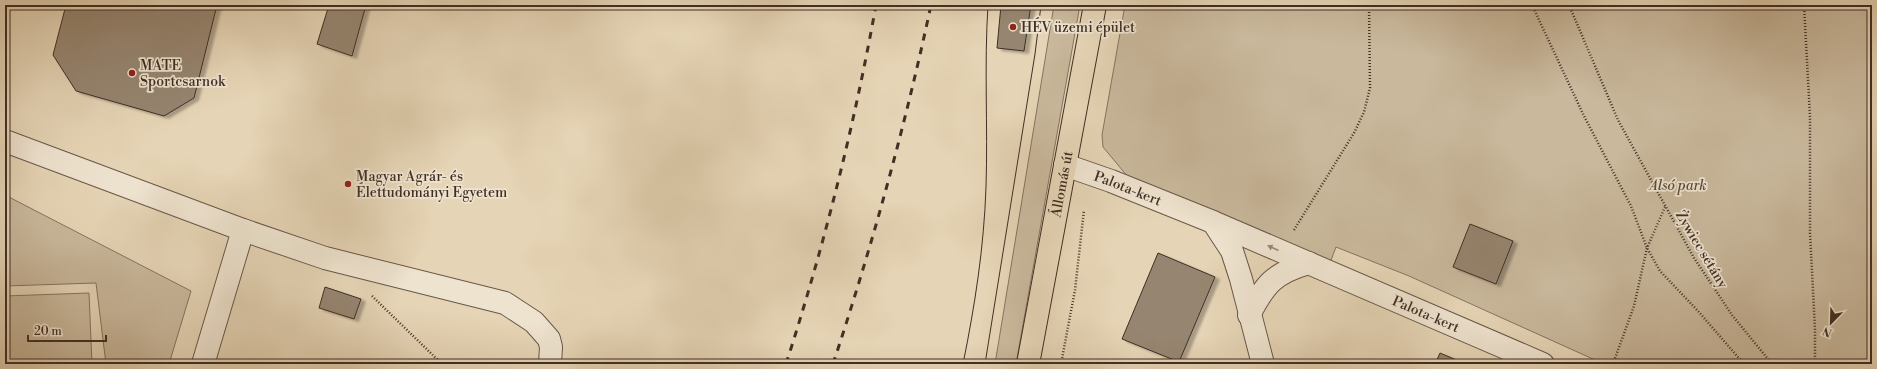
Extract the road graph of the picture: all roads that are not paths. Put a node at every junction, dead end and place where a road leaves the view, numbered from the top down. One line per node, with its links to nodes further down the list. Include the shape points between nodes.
1 (1095, 5): 3 (main road, Állomás út)
2 (5, 141): 5 (street)
3 (1065, 165): 4 (street, Palota-kert); 10 (main road, Állomás út)
4 (1213, 222): 6 (street, Palota-kert, one-way to 4); 7 (street, via 1232,251)
5 (243, 230): 8 (street); 9 (street, via 325,258 506,303 534,322 549,338)
6 (1309, 264): 7 (street, via 1289,269 1272,280 1259,295); 12 (street, Palota-kert)
7 (1249, 315): 11 (street)
8 (203, 364)
9 (550, 364)
10 (1028, 364)
11 (1263, 364)
12 (1543, 364)

